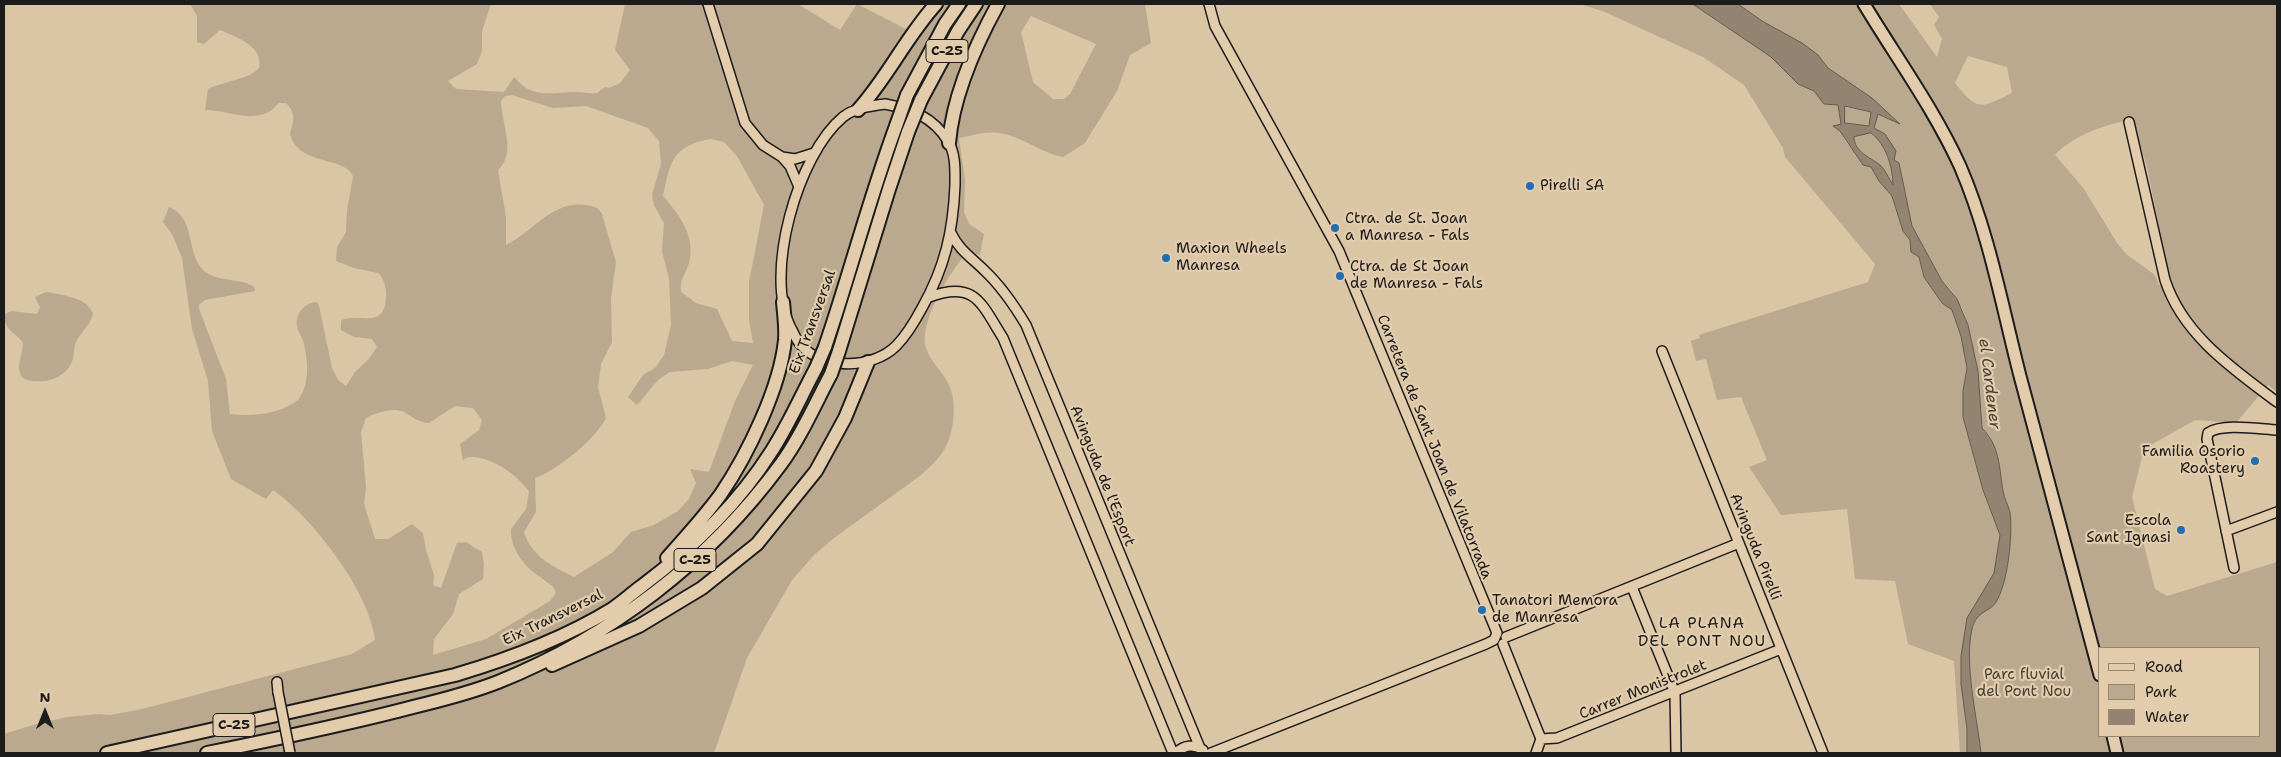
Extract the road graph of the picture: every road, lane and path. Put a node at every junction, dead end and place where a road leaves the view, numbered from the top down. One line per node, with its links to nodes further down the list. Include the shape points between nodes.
1 (708, 4): 12 (street, via 745,123 763,145)
2 (936, 4): 8 (highway, via 891,64 878,88)
3 (959, 4): 26 (highway, Eix Transversal / C-25, bridge, via 908,95 874,186 825,347 770,453 707,530 671,564)
4 (976, 4): 31 (highway, Eix Transversal / C-25, bridge, via 921,100 889,189 831,374 782,463 747,508 712,545 624,615 586,639)
5 (998, 4): 10 (highway, via 984,29 956,101 950,119)
6 (1210, 4): 27 (street, Carretera de Sant Joan de Vilatorrada, via 1215,26 1338,251)
7 (1864, 4): 29 (main road, via 1940,127 1976,208)
8 (858, 110): 10 (street, via 885,104 906,107 935,124); 11 (street, via 844,116)
9 (2129, 122): 19 (street, via 2171,300 2185,322 2221,358)
10 (949, 143): 14 (street, via 955,164)
11 (814, 153): 12 (street, via 795,158); 13 (street)
12 (782, 157): 13 (street, via 790,166)
13 (799, 187): 16 (street, via 784,244)
14 (951, 232): 15 (street, via 946,257); 35 (street, Avinguda de l'Esport, via 960,249 984,269 1013,302 1026,325)
15 (929, 297): 18 (street, via 912,327 896,346); 39 (street, Avinguda de l'Esport, via 946,290 960,290 974,296 1003,338)
16 (783, 302): 18 (street, via 796,337 812,354 833,362); 26 (highway, via 785,337 778,371 770,397 738,464 720,494 657,569)
17 (1662, 350): 23 (street, Avinguda Pirelli)
18 (868, 362): 31 (highway, via 845,418 816,471 757,544 702,588 639,626 536,673)
19 (2277, 402)
20 (2277, 430): 22 (street, via 2222,427 2208,432)
21 (2277, 512): 22 (street)
22 (2226, 531): 24 (street)
23 (1739, 543): 25 (street); 28 (street, Avinguda Pirelli)
24 (2234, 568)
25 (1632, 587): 27 (street); 32 (street)
26 (613, 608): 36 (highway, Eix Transversal / C-25, via 536,647 455,675)
27 (1500, 639): 34 (street, Carretera de Sant Joan de Vilatorrada); 40 (street)
28 (1781, 649): 32 (street, Carrer Monistrolet); 43 (street, Avinguda Pirelli)
29 (2098, 668)
30 (277, 682): 38 (street, bridge)
31 (498, 682): 37 (highway, Eix Transversal / C-25, via 366,720)
32 (1674, 693): 34 (street, Carrer Monistrolet, via 1557,738); 42 (street)
33 (2113, 737): 44 (main road)
34 (1541, 739): 41 (street)
35 (1203, 751): 39 (street, Avinguda de l'Esport, via 1187,747)
36 (107, 753)
37 (207, 753)
38 (290, 753)
39 (1175, 753)
40 (1211, 753)
41 (1536, 753)
42 (1676, 753)
43 (1823, 753)
44 (2117, 753)

